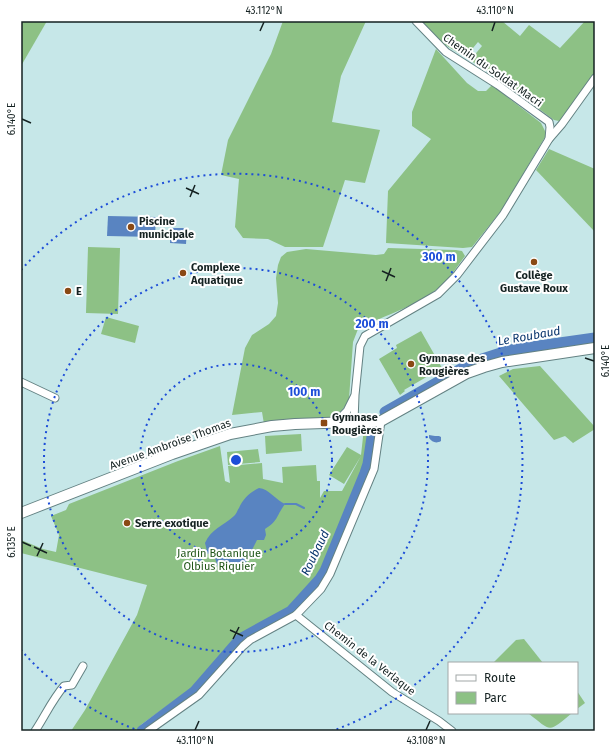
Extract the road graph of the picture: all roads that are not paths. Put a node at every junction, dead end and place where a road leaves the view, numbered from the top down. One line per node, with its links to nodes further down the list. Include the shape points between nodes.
1 (416, 21): 3 (street, Chemin du Soldat Macri, via 446,52 498,84 549,122)
2 (595, 78): 3 (street)
3 (549, 139): 6 (street, via 502,215 448,284 438,294 363,339)
4 (595, 348): 9 (street, via 502,362 467,373)
5 (21, 382): 7 (street)
6 (354, 395): 8 (street); 11 (street)
7 (55, 398)
8 (347, 412): 10 (street); 11 (street)
9 (381, 421): 11 (street, Avenue Ambroise Thomas); 13 (street, via 374,469 330,574 321,589)
10 (336, 422): 11 (street, Avenue Ambroise Thomas); 12 (street, Avenue Ambroise Thomas, via 272,426 230,434)
11 (352, 422)
12 (21, 512)
13 (296, 614): 16 (street, via 250,640 199,695); 17 (street, Chemin de la Verlaque, via 392,692)
14 (83, 666): 15 (street, via 72,685 64,686 54,698)
15 (35, 731)
16 (148, 731)
17 (452, 731)

